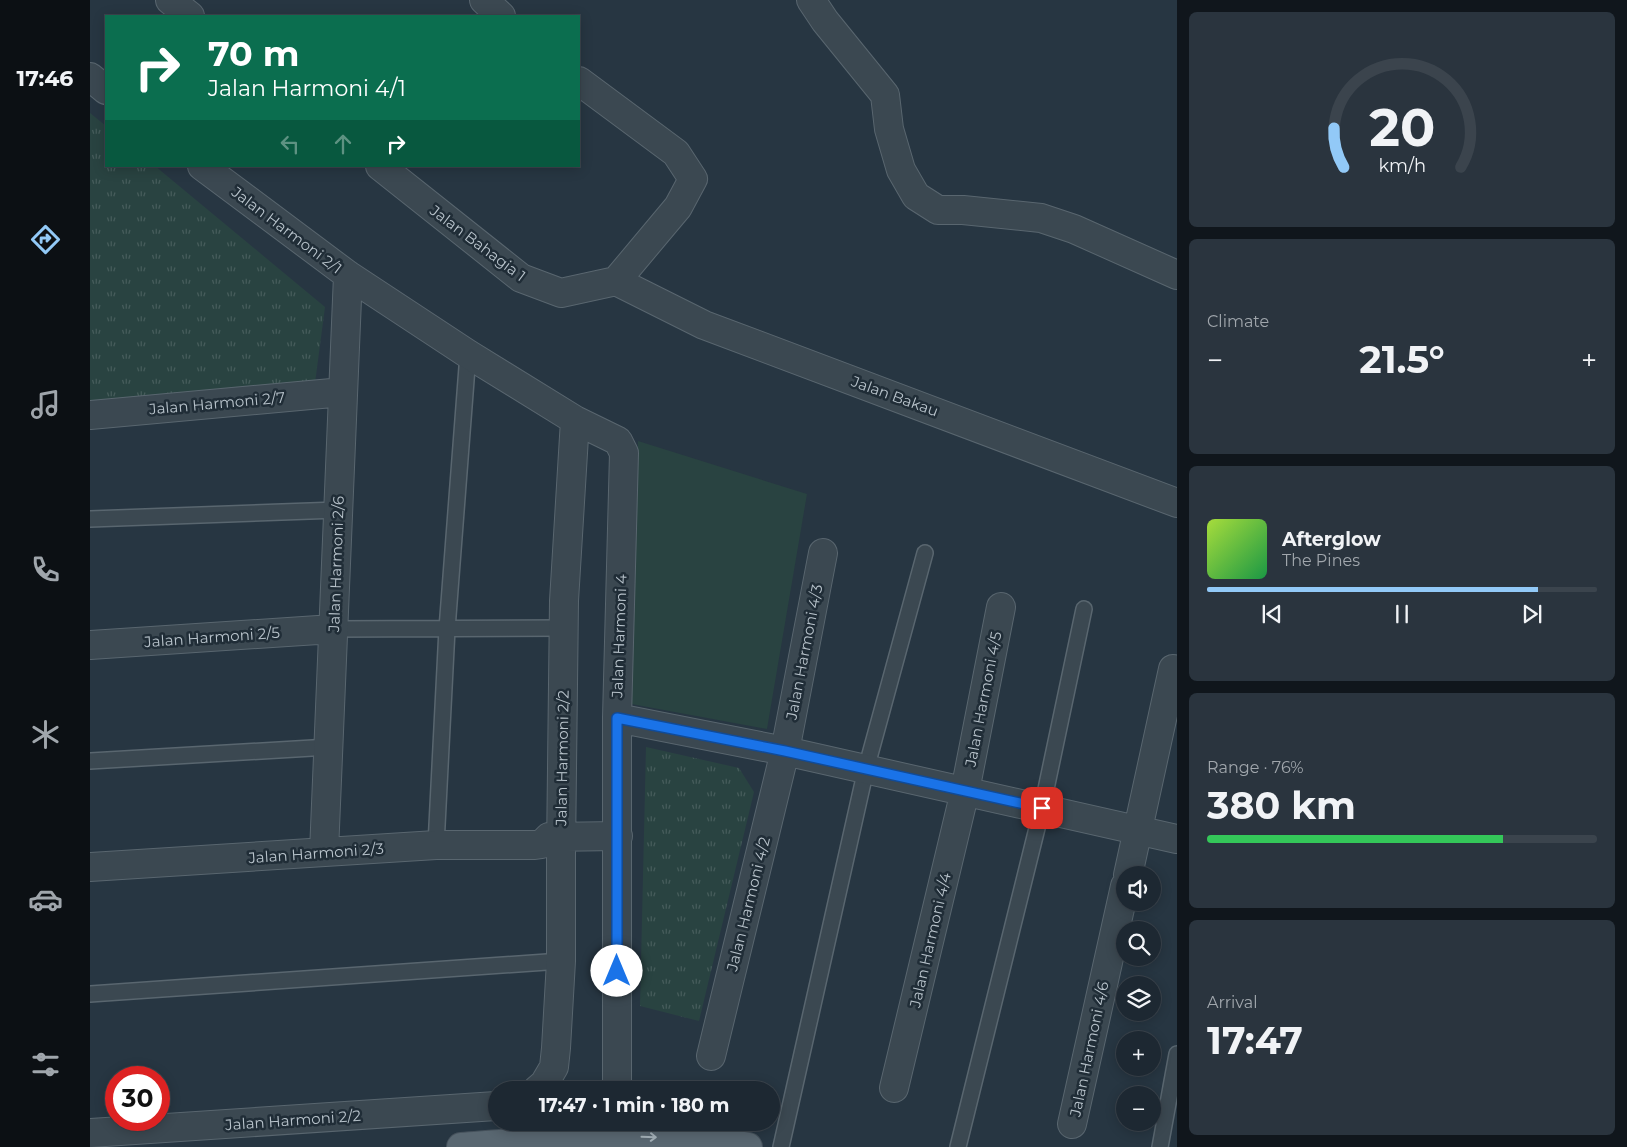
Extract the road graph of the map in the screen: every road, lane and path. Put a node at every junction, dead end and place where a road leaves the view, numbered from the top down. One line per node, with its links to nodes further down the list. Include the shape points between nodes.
1 (170, 0): 4 (street)
2 (484, 0): 5 (street)
3 (811, 0): 12 (street, via 885,95 889,129 901,170 916,196 938,210 1040,218)
4 (189, 15)
5 (500, 15)
6 (90, 77): 8 (street)
7 (580, 82): 13 (street, via 676,153 693,179 678,207)
8 (105, 89)
9 (203, 167): 11 (street, Jalan Harmoni 2/1)
10 (381, 167): 13 (street, Jalan Bahagia 1, via 521,278 561,293)
11 (348, 275): 14 (street, Jalan Harmoni 2/1); 15 (street, Jalan Harmoni 2/6)
12 (1177, 275)
13 (616, 281): 18 (street, Jalan Bakau, via 704,325)
14 (468, 354): 17 (street, Jalan Harmoni 4); 25 (lane)
15 (343, 392): 16 (street, Jalan Harmoni 2/7); 19 (street, Jalan Harmoni 2/6)
16 (90, 414)
17 (575, 420): 26 (street, Jalan Harmoni 2/2); 30 (street, Jalan Harmoni 4, via 618,441 624,453)
18 (1177, 503)
19 (338, 510): 20 (lane); 27 (street, Jalan Harmoni 2/6)
20 (90, 519)
21 (823, 552): 32 (street, Jalan Harmoni 4/3)
22 (925, 552): 34 (lane)
23 (1001, 607): 35 (street, Jalan Harmoni 4/5)
24 (1084, 609): 36 (lane)
25 (446, 628): 26 (lane); 27 (lane); 41 (lane)
26 (564, 628): 39 (street, Jalan Harmoni 2/2)
27 (333, 629): 28 (street, Jalan Harmoni 2/5); 31 (street, Jalan Harmoni 2/6)
28 (90, 645)
29 (1172, 669): 37 (street)
30 (617, 718): 32 (street); 40 (street, Jalan Harmoni 4)
31 (329, 747): 33 (lane); 42 (street, Jalan Harmoni 2/6)
32 (785, 751): 34 (street); 49 (street, Jalan Harmoni 4/2)
33 (90, 761)
34 (866, 769): 35 (street); 60 (lane)
35 (965, 791): 36 (street); 52 (street, Jalan Harmoni 4/4)
36 (1042, 808): 37 (street); 61 (lane)
37 (1138, 829): 38 (street); 43 (street)
38 (1177, 838)
39 (554, 844): 40 (street, Jalan Harmoni 2/3); 41 (street, Jalan Harmoni 2/3); 46 (street, Jalan Harmoni 2/2)
40 (617, 844): 51 (street, Jalan Harmoni 4)
41 (436, 845): 42 (street, Jalan Harmoni 2/3)
42 (324, 852): 44 (street, Jalan Harmoni 2/3)
43 (1130, 866)
44 (90, 868)
45 (1119, 911): 54 (street, Jalan Harmoni 4/6)
46 (561, 961): 47 (lane); 50 (street, Jalan Harmoni 2/2, via 554,1067)
47 (90, 994)
48 (1177, 1054): 62 (lane)
49 (711, 1056)
50 (546, 1081)
51 (617, 1081)
52 (894, 1088)
53 (488, 1107): 57 (street, Jalan Harmoni 2/2)
54 (1072, 1124)
55 (600, 1131): 58 (main road)
56 (635, 1131): 59 (main road, one-way to 59)
57 (90, 1133)
58 (461, 1147)
59 (748, 1147)
60 (781, 1147)
61 (958, 1147)
62 (1160, 1147)

